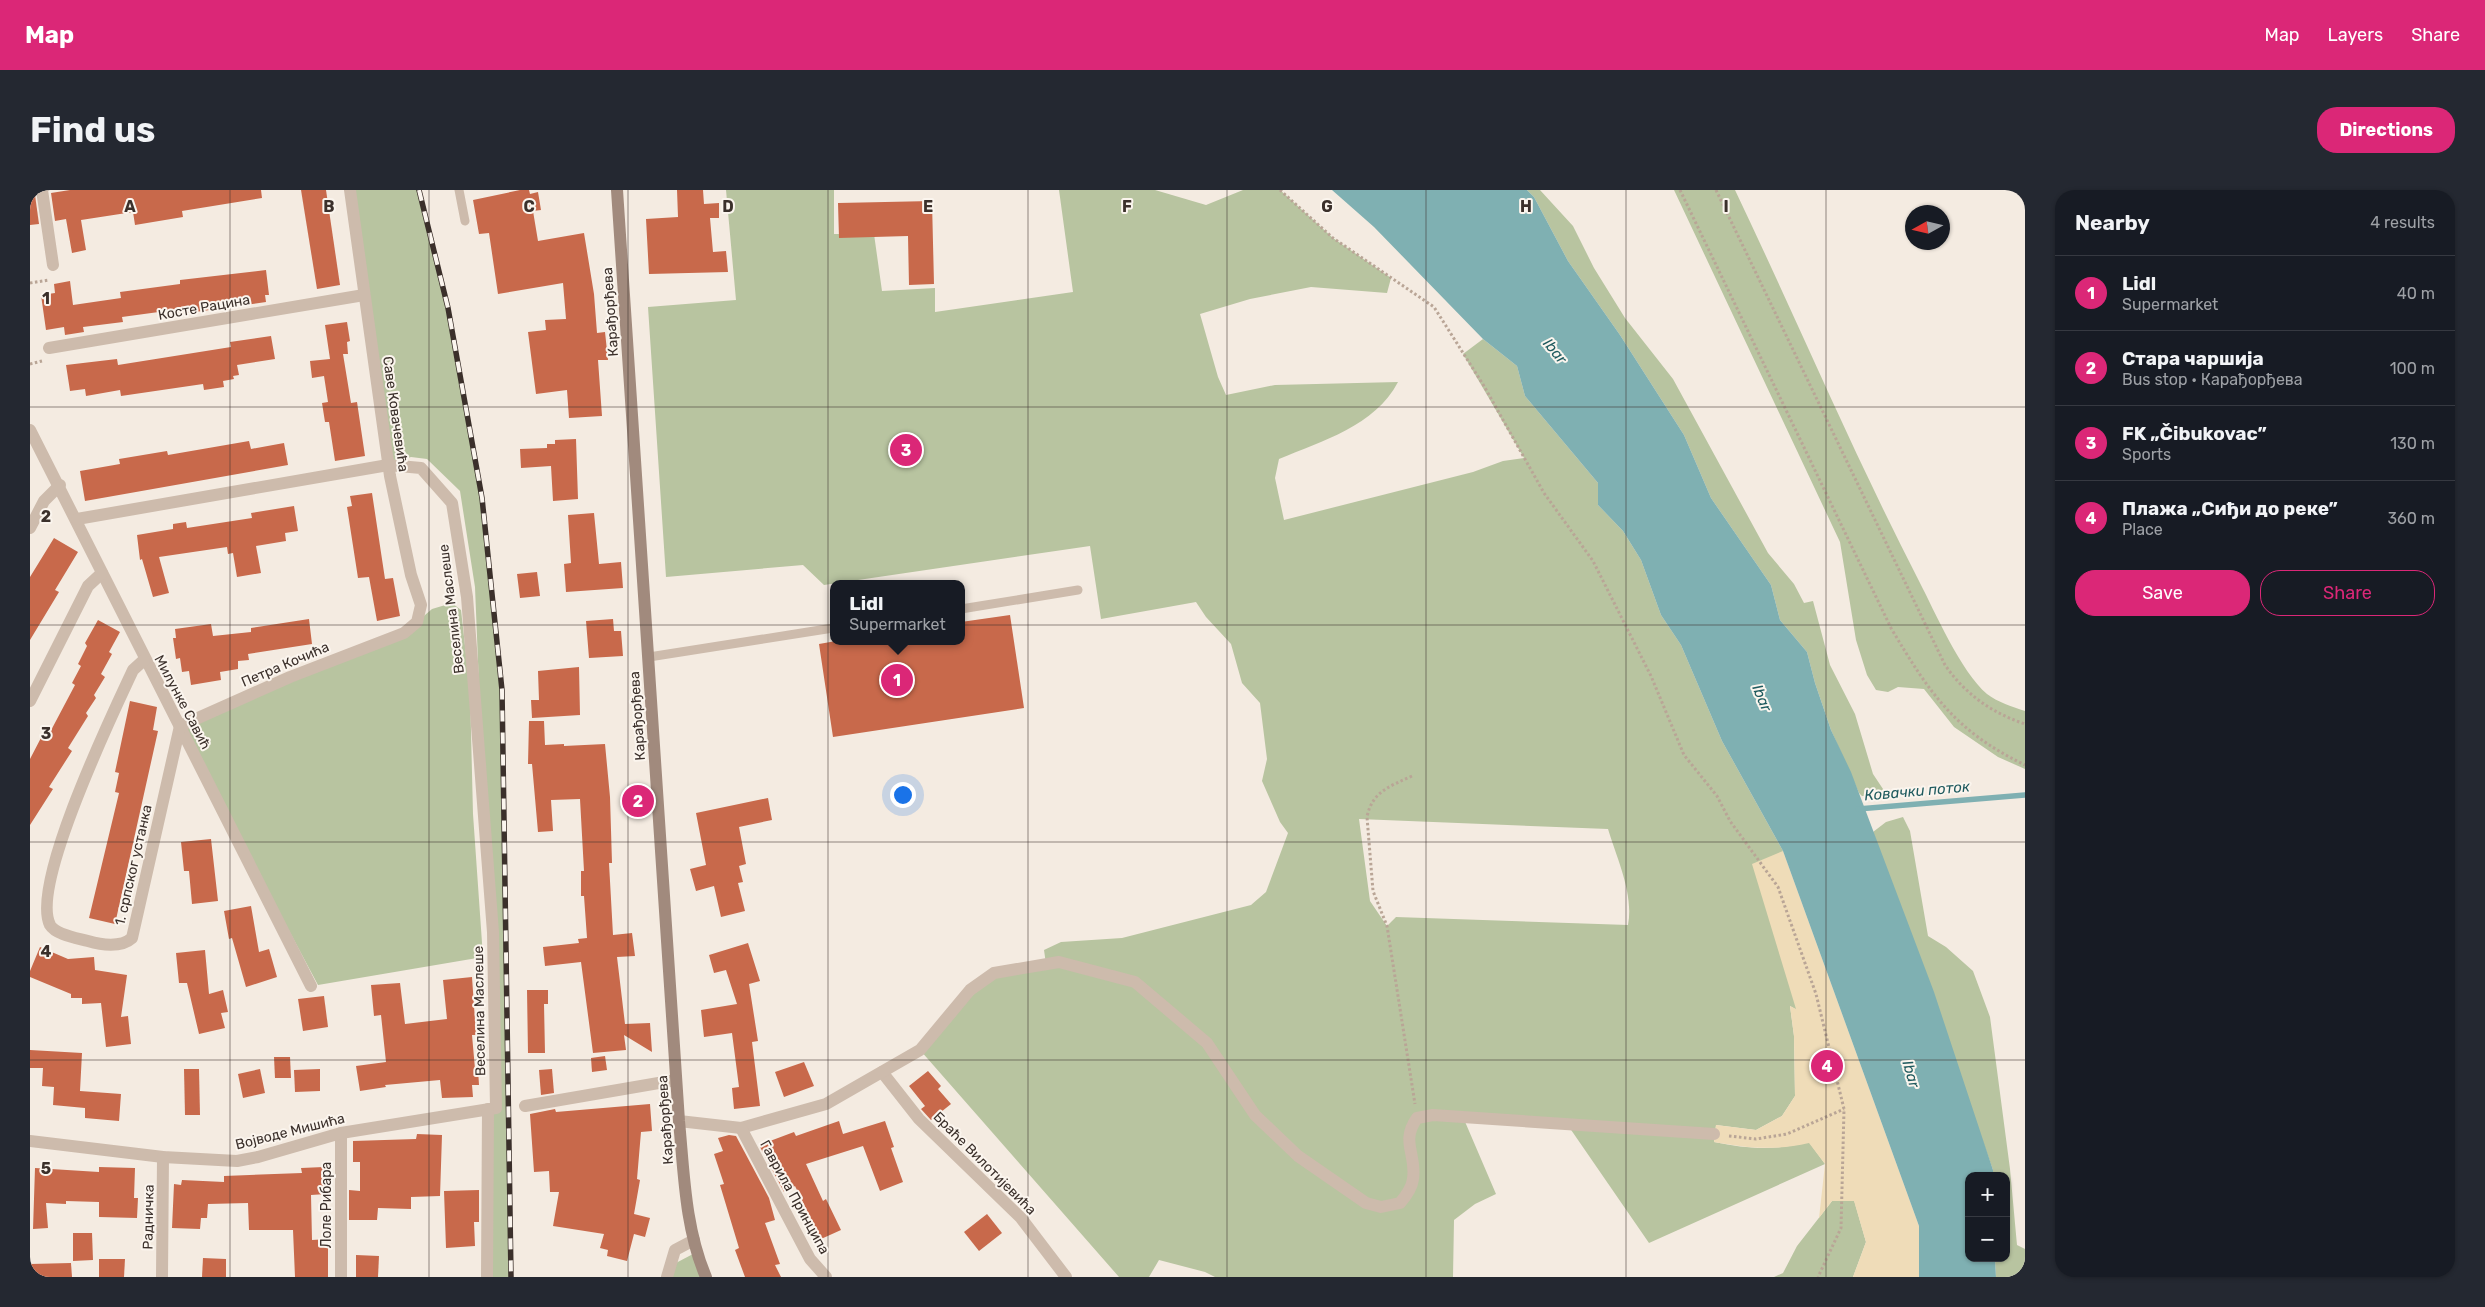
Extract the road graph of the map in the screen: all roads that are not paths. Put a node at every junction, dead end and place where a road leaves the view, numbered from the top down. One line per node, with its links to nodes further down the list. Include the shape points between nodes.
1 (42, 190): 6 (street)
2 (350, 190): 7 (street, Саве Ковачевића)
3 (459, 190): 5 (lane)
4 (617, 190): 19 (street, Карађорђева)
5 (465, 220)
6 (53, 265)
7 (364, 295): 8 (street, Косте Рацина); 10 (street, Саве Ковачевића)
8 (49, 348)
9 (30, 430): 11 (street, Милунке Савић)
10 (388, 465): 12 (street, Веселина Маслеше); 18 (street, Саве Ковачевића, via 420,605 417,622); 27 (street, Веселина Маслеше, via 421,468 452,503 462,560 493,932)
11 (60, 485): 12 (street, Милунке Савић); 13 (street, via 44,501)
12 (77, 519): 14 (street, Милунке Савић)
13 (30, 528)
14 (102, 573): 20 (street, Милунке Савић); 21 (street, via 88,586)
15 (1078, 590): 16 (lane)
16 (965, 607)
17 (830, 628): 19 (lane)
18 (404, 633): 22 (street, Петра Кочића, via 290,677)
19 (648, 657): 25 (street, Карађорђева)
20 (144, 660): 22 (street, Милунке Савић); 22 (street, 1. српског устанка, via 133,670 66,821 48,891 47,912 51,926 58,932 96,944 124,943 132,938)
21 (30, 701)
22 (180, 726): 23 (street, Милунке Савић)
23 (311, 986)
24 (882, 1072): 29 (street, via 826,1104); 31 (street, via 920,1050 970,990 994,973 1059,962 1135,982 1207,1043 1255,1115 1298,1156 1366,1203 1381,1207 1400,1203 1408,1194 1413,1179 1409,1129 1417,1118 1448,1115); 41 (street, Браће Вилотијевића, via 919,1119 1021,1218)
25 (676, 1080): 26 (street); 28 (street, Карађорђева)
26 (525, 1106)
27 (492, 1108): 30 (street, Војводе Мишића); 37 (street, Веселина Маслеше)
28 (679, 1121): 29 (street); 34 (street, Карађорђева, via 684,1181)
29 (741, 1128): 40 (street, Гаврила Принципа, via 810,1258)
30 (341, 1133): 33 (street, Војводе Мишића, via 236,1161); 36 (street, Лоле Рибара)
31 (1714, 1134)
32 (30, 1141): 33 (street, Војводе Мишића)
33 (164, 1156): 35 (street, Радничка)
34 (694, 1240): 38 (street, via 675,1250); 39 (street, Карађорђева)
35 (162, 1277)
36 (341, 1277)
37 (487, 1277)
38 (667, 1277)
39 (706, 1277)
40 (826, 1277)
41 (1066, 1277)

